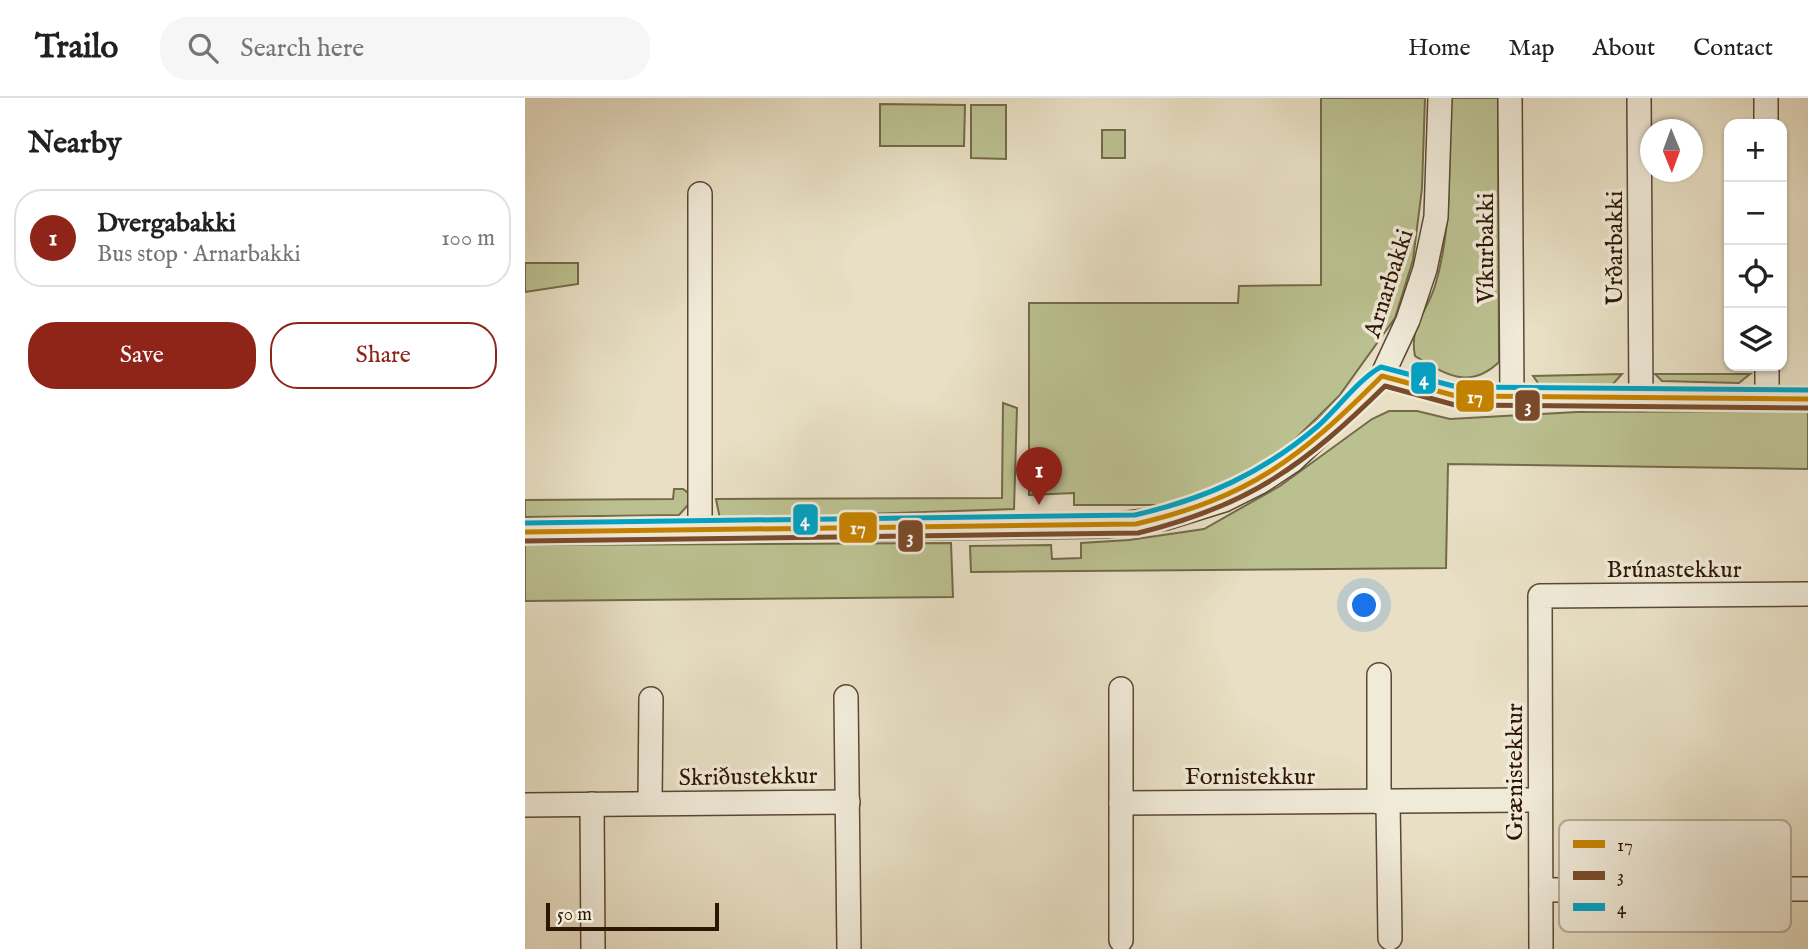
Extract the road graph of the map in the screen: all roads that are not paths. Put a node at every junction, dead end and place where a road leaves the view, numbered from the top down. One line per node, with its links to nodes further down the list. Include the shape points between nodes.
1 (1440, 98): 8 (street, Arnarbakki, via 1436,217 1408,320)
2 (1510, 98): 9 (street, Víkurbakki)
3 (1639, 98): 10 (street, Urðarbakki)
4 (1766, 98): 5 (street)
5 (1766, 119)
6 (700, 194): 14 (street)
7 (1767, 371): 11 (street)
8 (1382, 376): 9 (street, via 1450,395); 14 (street, Arnarbakki, via 1292,461 1224,500 1166,518 1106,526)
9 (1512, 397): 10 (street)
10 (1641, 398): 11 (street)
11 (1767, 399): 12 (street)
12 (1808, 399)
13 (525, 531): 14 (street, Arnarbakki)
14 (700, 531)
15 (1808, 594): 16 (street, Brúnastekkur)
16 (1540, 596): 21 (street, Grænistekkur)
17 (1379, 675): 23 (street)
18 (1121, 689): 25 (street)
19 (846, 697): 22 (street, Skriðustekkur)
20 (651, 699): 24 (street, Skriðustekkur)
21 (1540, 800): 23 (street, Fornistekkur); 28 (street, Grænistekkur)
22 (848, 802): 24 (street, Skriðustekkur); 33 (street, Skriðustekkur)
23 (1384, 802): 25 (street, Fornistekkur); 30 (street)
24 (650, 803): 26 (street, Skriðustekkur)
25 (1121, 803): 31 (street)
26 (592, 804): 27 (street, Skriðustekkur); 32 (street)
27 (525, 805)
28 (1541, 890): 29 (street); 34 (street, Grænistekkur)
29 (1559, 890)
30 (1390, 938)
31 (1121, 940)
32 (593, 949)
33 (849, 949)
34 (1541, 949)

